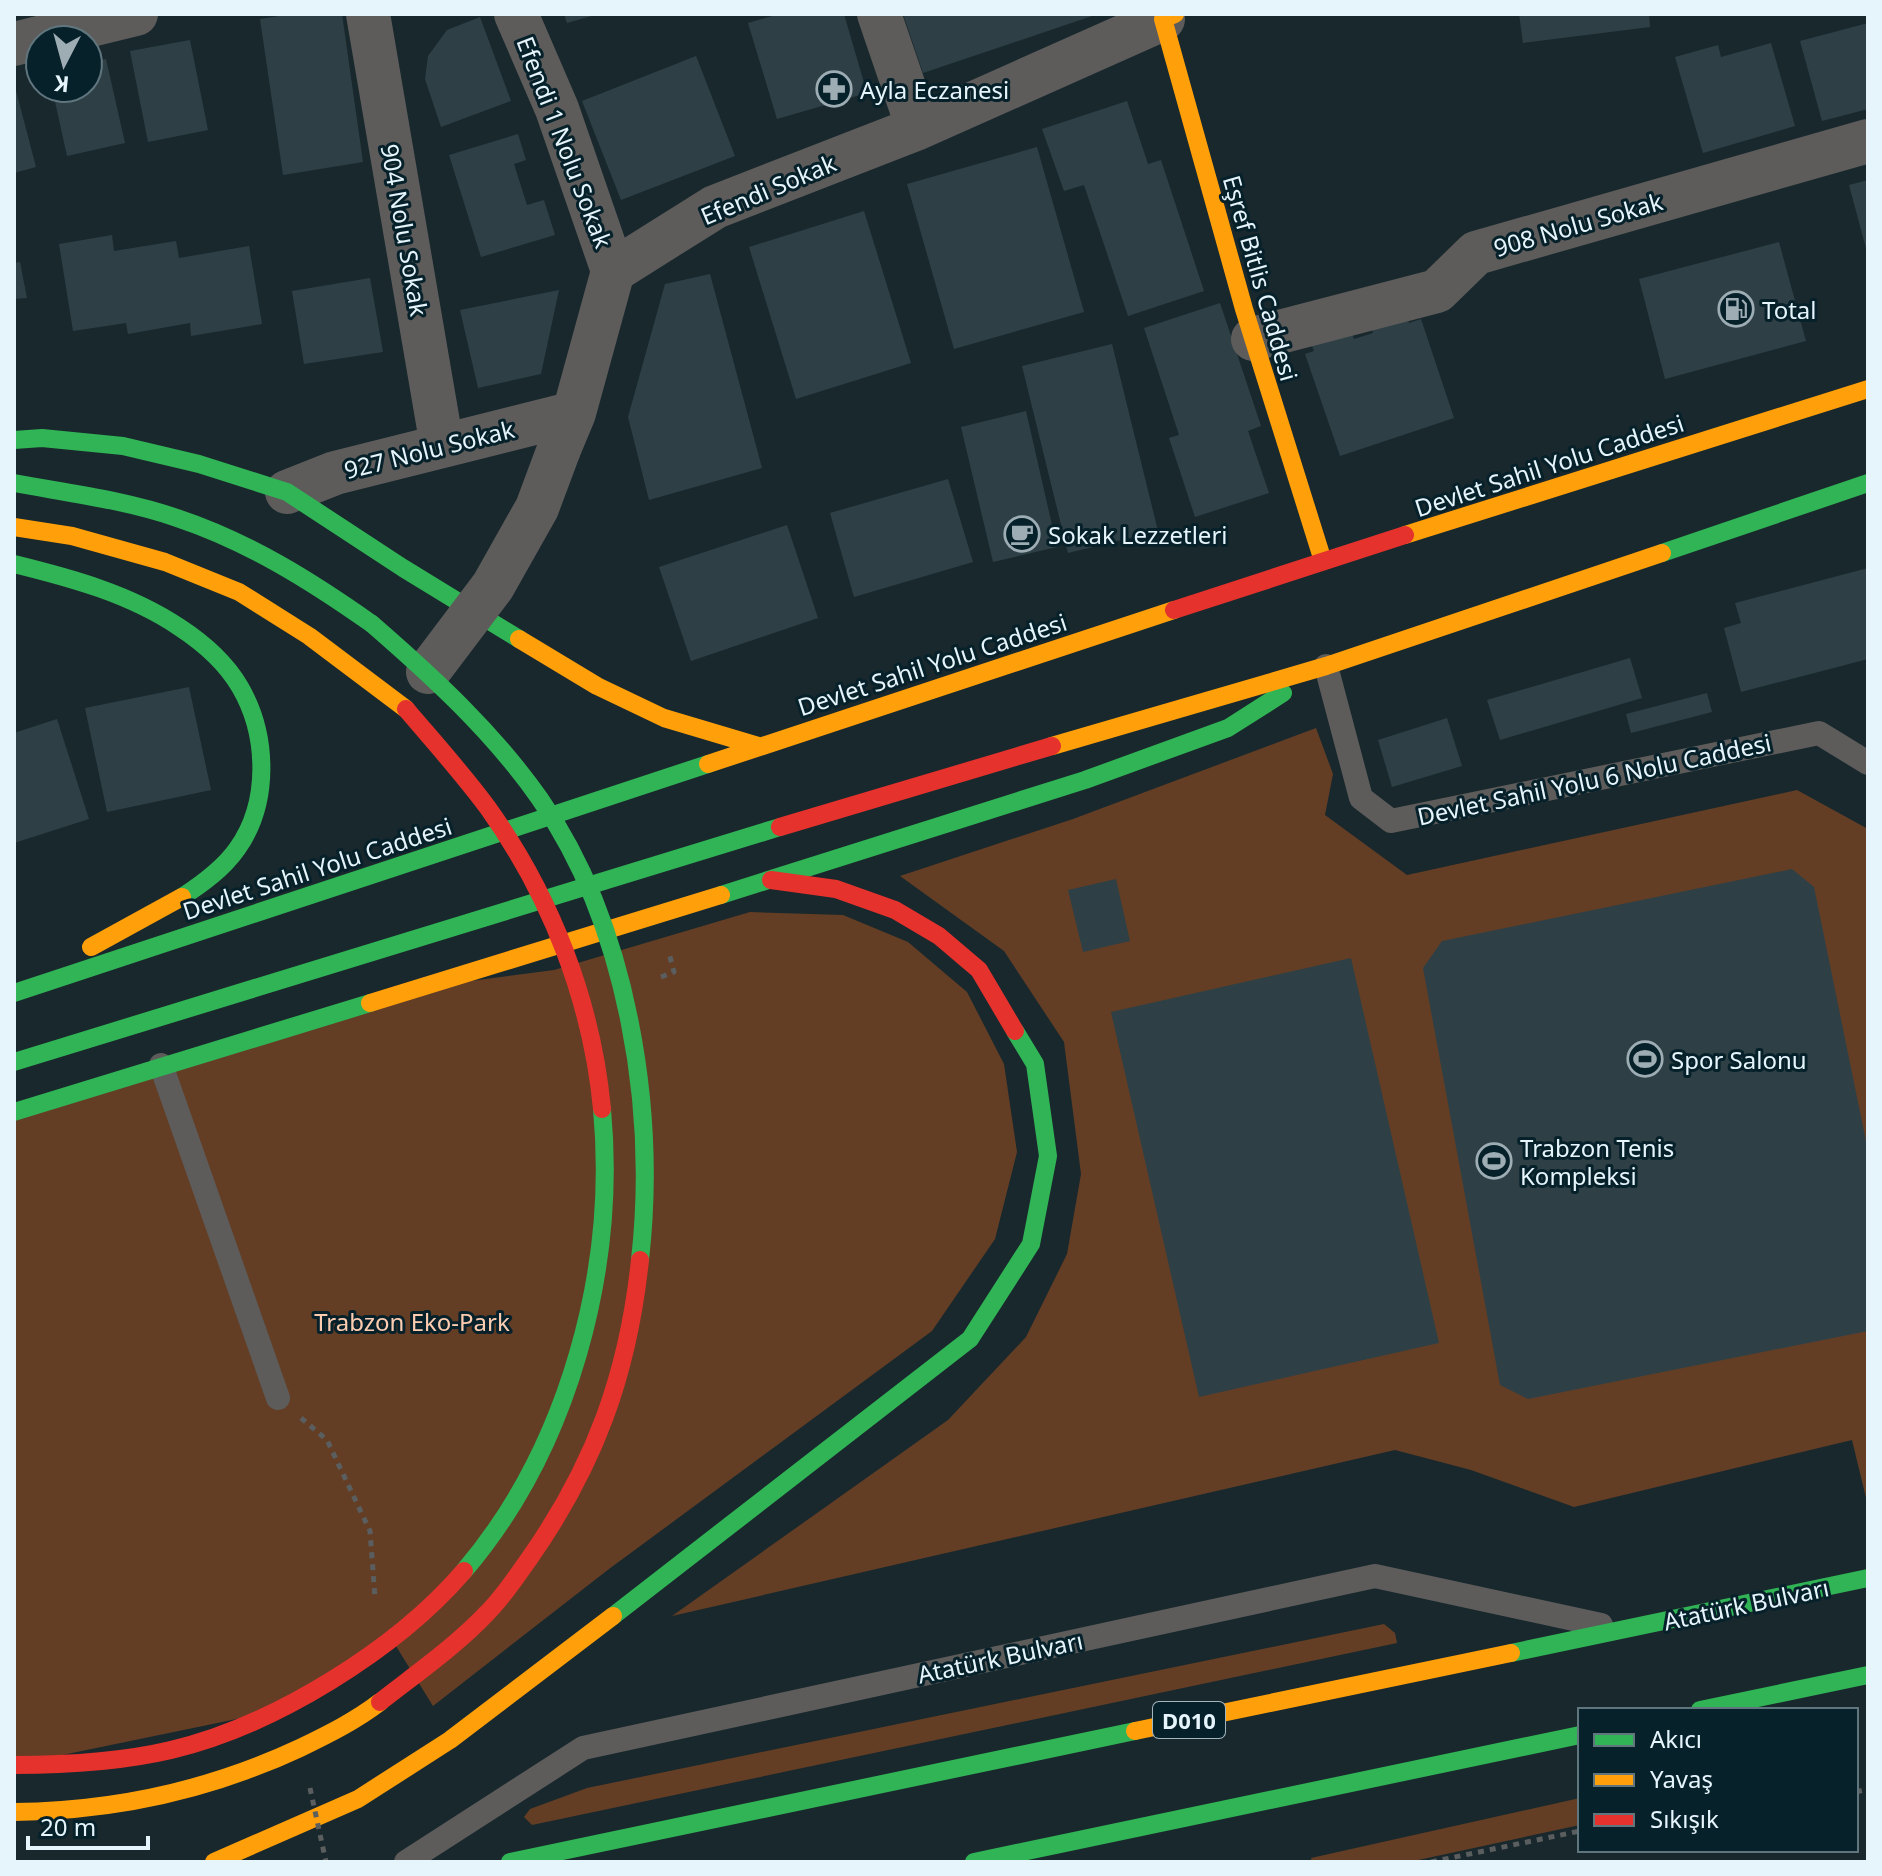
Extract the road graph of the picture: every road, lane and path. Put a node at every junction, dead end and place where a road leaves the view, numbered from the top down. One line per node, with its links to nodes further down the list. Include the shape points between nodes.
1 (136, 14): 6 (street)
2 (368, 14): 14 (street, 904 Nolu Sokak)
3 (516, 14): 9 (street, Efendi 1 Nolu Sokak, via 557,109)
4 (879, 14): 7 (street)
5 (1169, 17): 7 (street, Efendi Sokak); 10 (main road, Eşref Bitlis Caddesi)
6 (14, 44)
7 (918, 128): 9 (street, Efendi Sokak, via 715,207)
8 (1868, 141): 10 (street, 908 Nolu Sokak, via 1476,253 1437,291)
9 (613, 271): 12 (street)
10 (1253, 339): 19 (main road, Eşref Bitlis Caddesi)
11 (1868, 389): 19 (main road, Devlet Sahil Yolu Caddesi)
12 (566, 431): 14 (street, 927 Nolu Sokak); 22 (street, bridge, via 537,508 493,586)
13 (14, 440): 17 (main road, via 123,446)
14 (442, 446): 17 (street, 927 Nolu Sokak, via 335,473)
15 (14, 483): 22 (main road, bridge, via 100,499 244,544 318,586)
16 (1868, 483): 21 (main road)
17 (287, 492): 23 (main road, via 597,686 664,718)
18 (14, 527): 38 (main road, bridge, via 72,536 165,562 239,592 309,636 406,709 482,800 524,864 568,960 598,1063 605,1163 595,1273 580,1348 555,1420 503,1519 466,1570 373,1652 275,1711 213,1737 141,1757)
19 (1323, 561): 23 (main road, Devlet Sahil Yolu Caddesi)
20 (14, 564): 26 (main road, via 111,593 197,638 244,690 262,756 262,786 246,837 211,877)
21 (1326, 666): 24 (lane, Devlet Sahil Yolu 6 Nolu Caddesi, via 1361,798 1391,821 1819,733); 25 (main road, via 1228,728 1085,780); 27 (main road)
22 (428, 672): 37 (main road, bridge, via 529,784 561,833 592,900 638,1053 648,1171 640,1263 626,1356 599,1437 557,1520 499,1601 438,1658 352,1722)
23 (758, 746): 26 (main road, Devlet Sahil Yolu Caddesi)
24 (1868, 763)
25 (771, 880): 28 (main road); 42 (main road, via 836,889 895,910 939,936 979,970 1035,1064 1048,1156 1031,1244 970,1339 559,1658 450,1740 358,1799)
26 (14, 991)
27 (14, 1062)
28 (161, 1065): 29 (main road); 30 (lane)
29 (14, 1112)
30 (278, 1398): 32 (path, via 327,1440 370,1531 373,1594)
31 (1868, 1578): 33 (main road, Atatürk Bulvarı / D010)
32 (381, 1608)
33 (1623, 1630): 44 (lane, Atatürk Bulvarı, via 1375,1576 583,1748); 45 (main road, Atatürk Bulvarı / D010)
34 (1868, 1675): 35 (main road)
35 (1710, 1708)
36 (1578, 1735): 41 (main road)
37 (300, 1748): 39 (main road, bridge, via 188,1793 67,1813); 43 (path, bridge)
38 (14, 1765)
39 (14, 1812)
40 (1578, 1831): 48 (path)
41 (1077, 1840): 46 (main road); 47 (lane)
42 (214, 1862)
43 (326, 1862)
44 (406, 1862)
45 (510, 1862)
46 (974, 1862)
47 (1028, 1862)
48 (1431, 1862)

